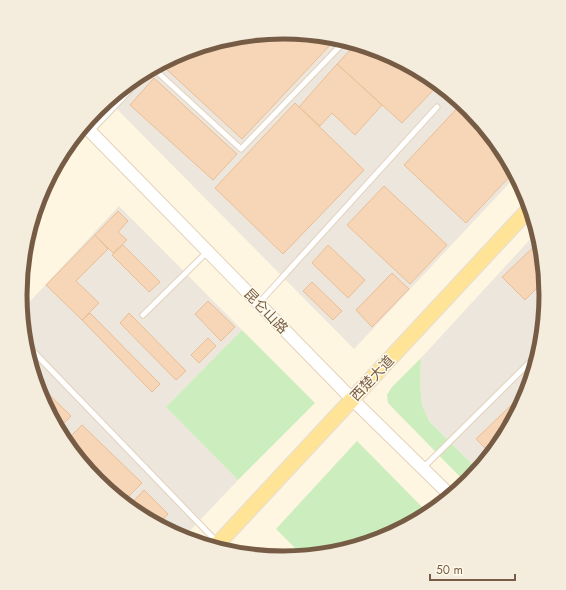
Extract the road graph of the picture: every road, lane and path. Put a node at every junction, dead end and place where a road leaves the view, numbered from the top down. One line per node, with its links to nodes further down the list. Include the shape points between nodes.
1 (340, 46): 2 (lane, via 241,149)
2 (156, 72)
3 (132, 89): 4 (lane)
4 (122, 99): 6 (lane)
5 (437, 107): 10 (lane)
6 (93, 123)
7 (89, 129): 9 (street, 昆仑山路)
8 (525, 213): 14 (main road, 西楚大道)
9 (208, 251): 10 (street, 昆仑山路); 11 (lane)
10 (259, 303): 14 (street, 昆仑山路)
11 (143, 315)
12 (34, 352): 17 (lane)
13 (530, 362): 15 (lane)
14 (353, 400): 15 (street, 昆仑山路); 18 (main road, 西楚大道)
15 (423, 468): 16 (street, 昆仑山路)
16 (447, 492)
17 (212, 540)
18 (218, 542)

